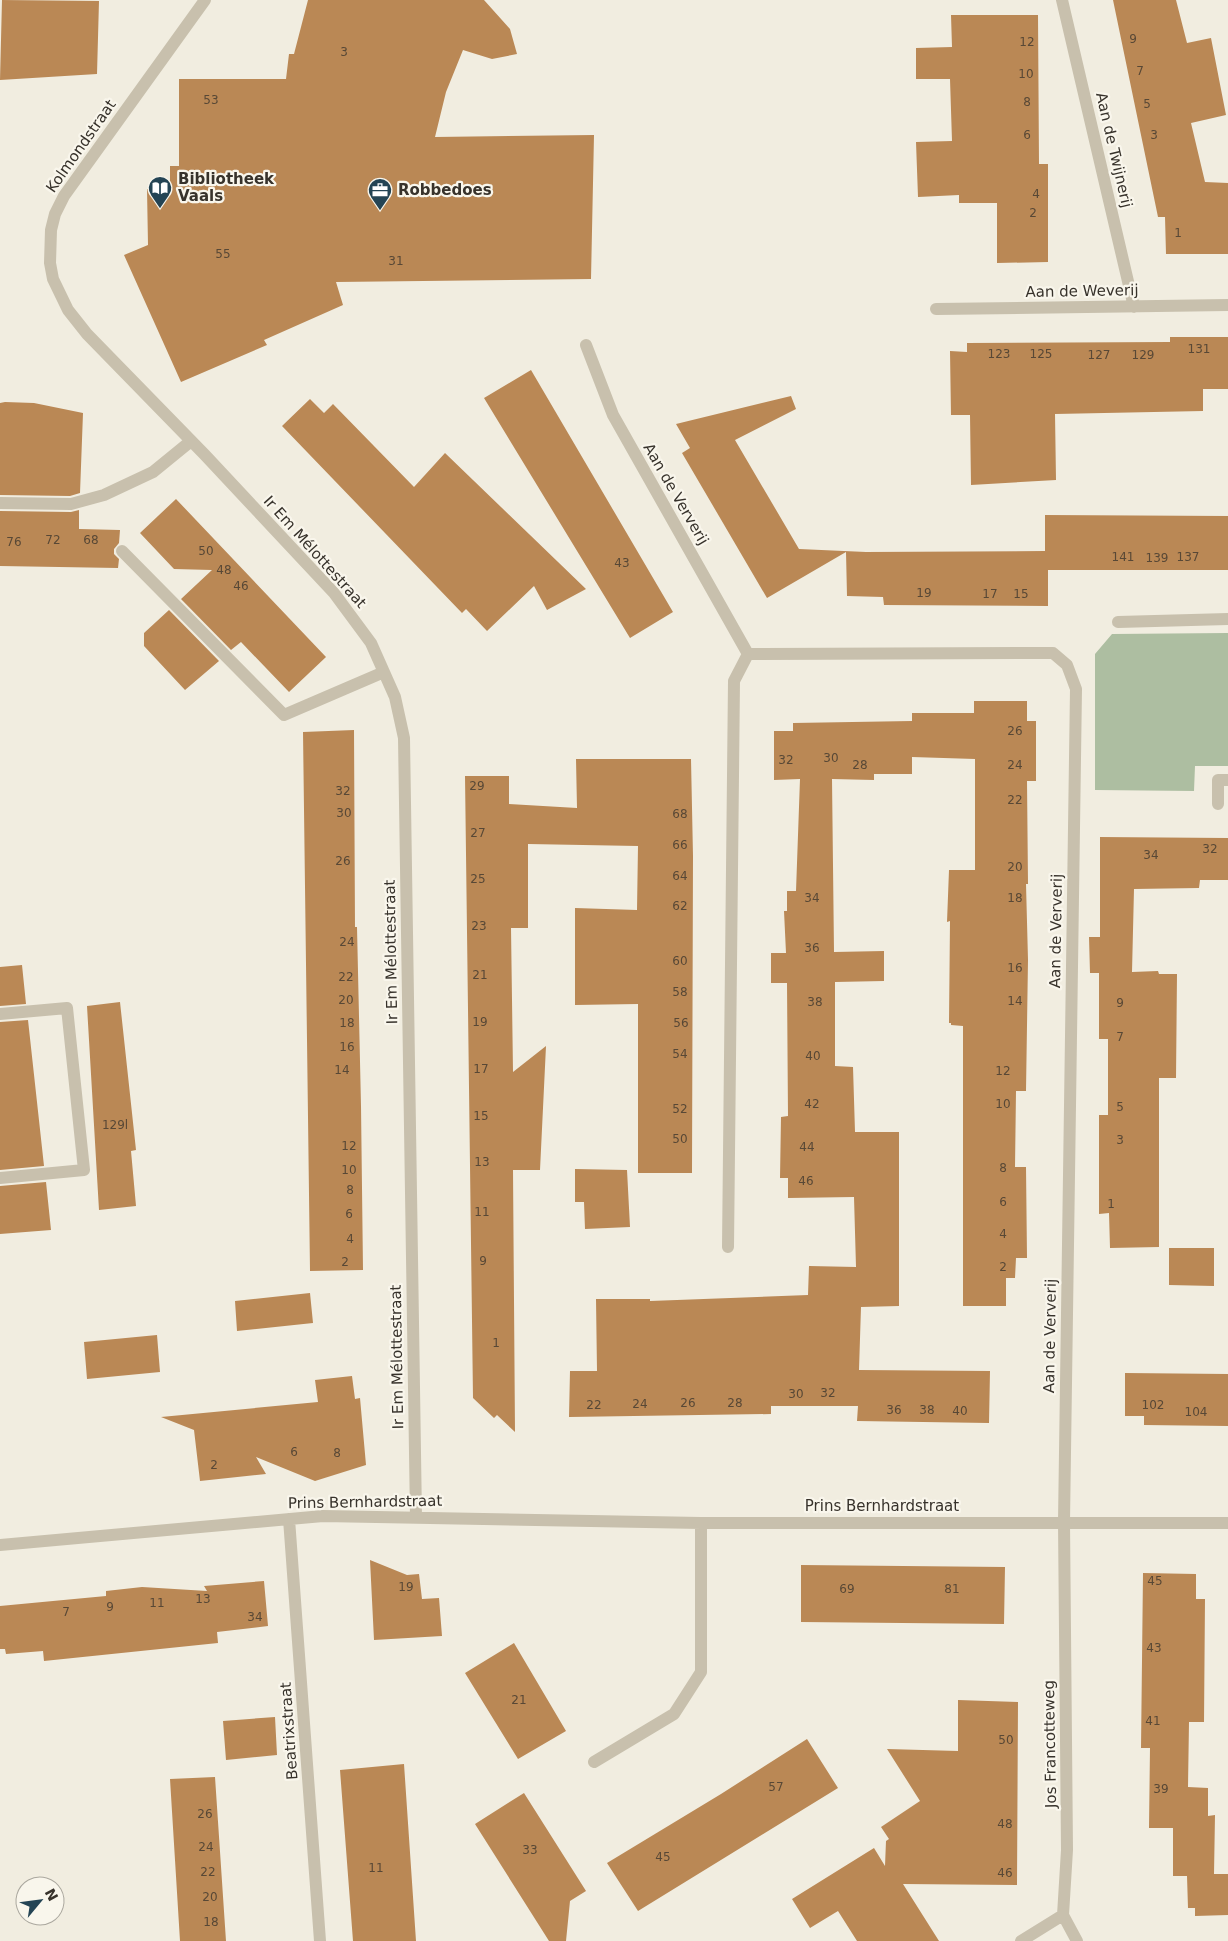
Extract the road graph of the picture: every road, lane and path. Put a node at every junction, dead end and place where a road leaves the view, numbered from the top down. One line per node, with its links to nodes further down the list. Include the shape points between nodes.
1 (205, 0): 7 (street, Kolmondstraat, via 64,196 55,214 49,244 53,279 68,310 87,334)
2 (1062, 0): 4 (street, Aan de Twijnerij)
3 (1228, 305): 4 (street, Aan de Weverij)
4 (1134, 307): 5 (street, Aan de Weverij)
5 (936, 309)
6 (586, 345): 13 (street, Aan de Ververij, via 613,414)
7 (191, 441): 8 (street, Kolmondstraat); 9 (street, via 153,472 104,495 71,504)
8 (205, 455): 14 (street, Ir Em Mélottestraat, via 334,593 371,643)
9 (0, 503)
10 (122, 551): 14 (street, via 284,715)
11 (1228, 619): 12 (street)
12 (1118, 622)
13 (748, 654): 19 (street, via 734,681); 22 (street, Aan de Ververij, via 1053,653 1067,665 1076,689)
14 (384, 672): 20 (street, Ir Em Mélottestraat, via 395,697 404,738)
15 (1228, 780): 16 (street, via 1218,780)
16 (1218, 804)
17 (0, 1014): 18 (street, via 67,1008 84,1170)
18 (0, 1178)
19 (728, 1247)
20 (416, 1517): 21 (street, Prins Bernhardstraat); 23 (street, Prins Bernhardstraat)
21 (289, 1519): 25 (street, Prins Bernhardstraat); 28 (street, Beatrixstraat)
22 (1064, 1522): 23 (street, Prins Bernhardstraat); 24 (street, Prins Bernhardstraat); 27 (street, Jos Francotteweg, via 1067,1850)
23 (701, 1523): 26 (street, via 701,1672 674,1714)
24 (1228, 1523)
25 (0, 1546)
26 (594, 1762)
27 (1063, 1915): 29 (street); 30 (street)
28 (320, 1941)
29 (1020, 1941)
30 (1076, 1941)

